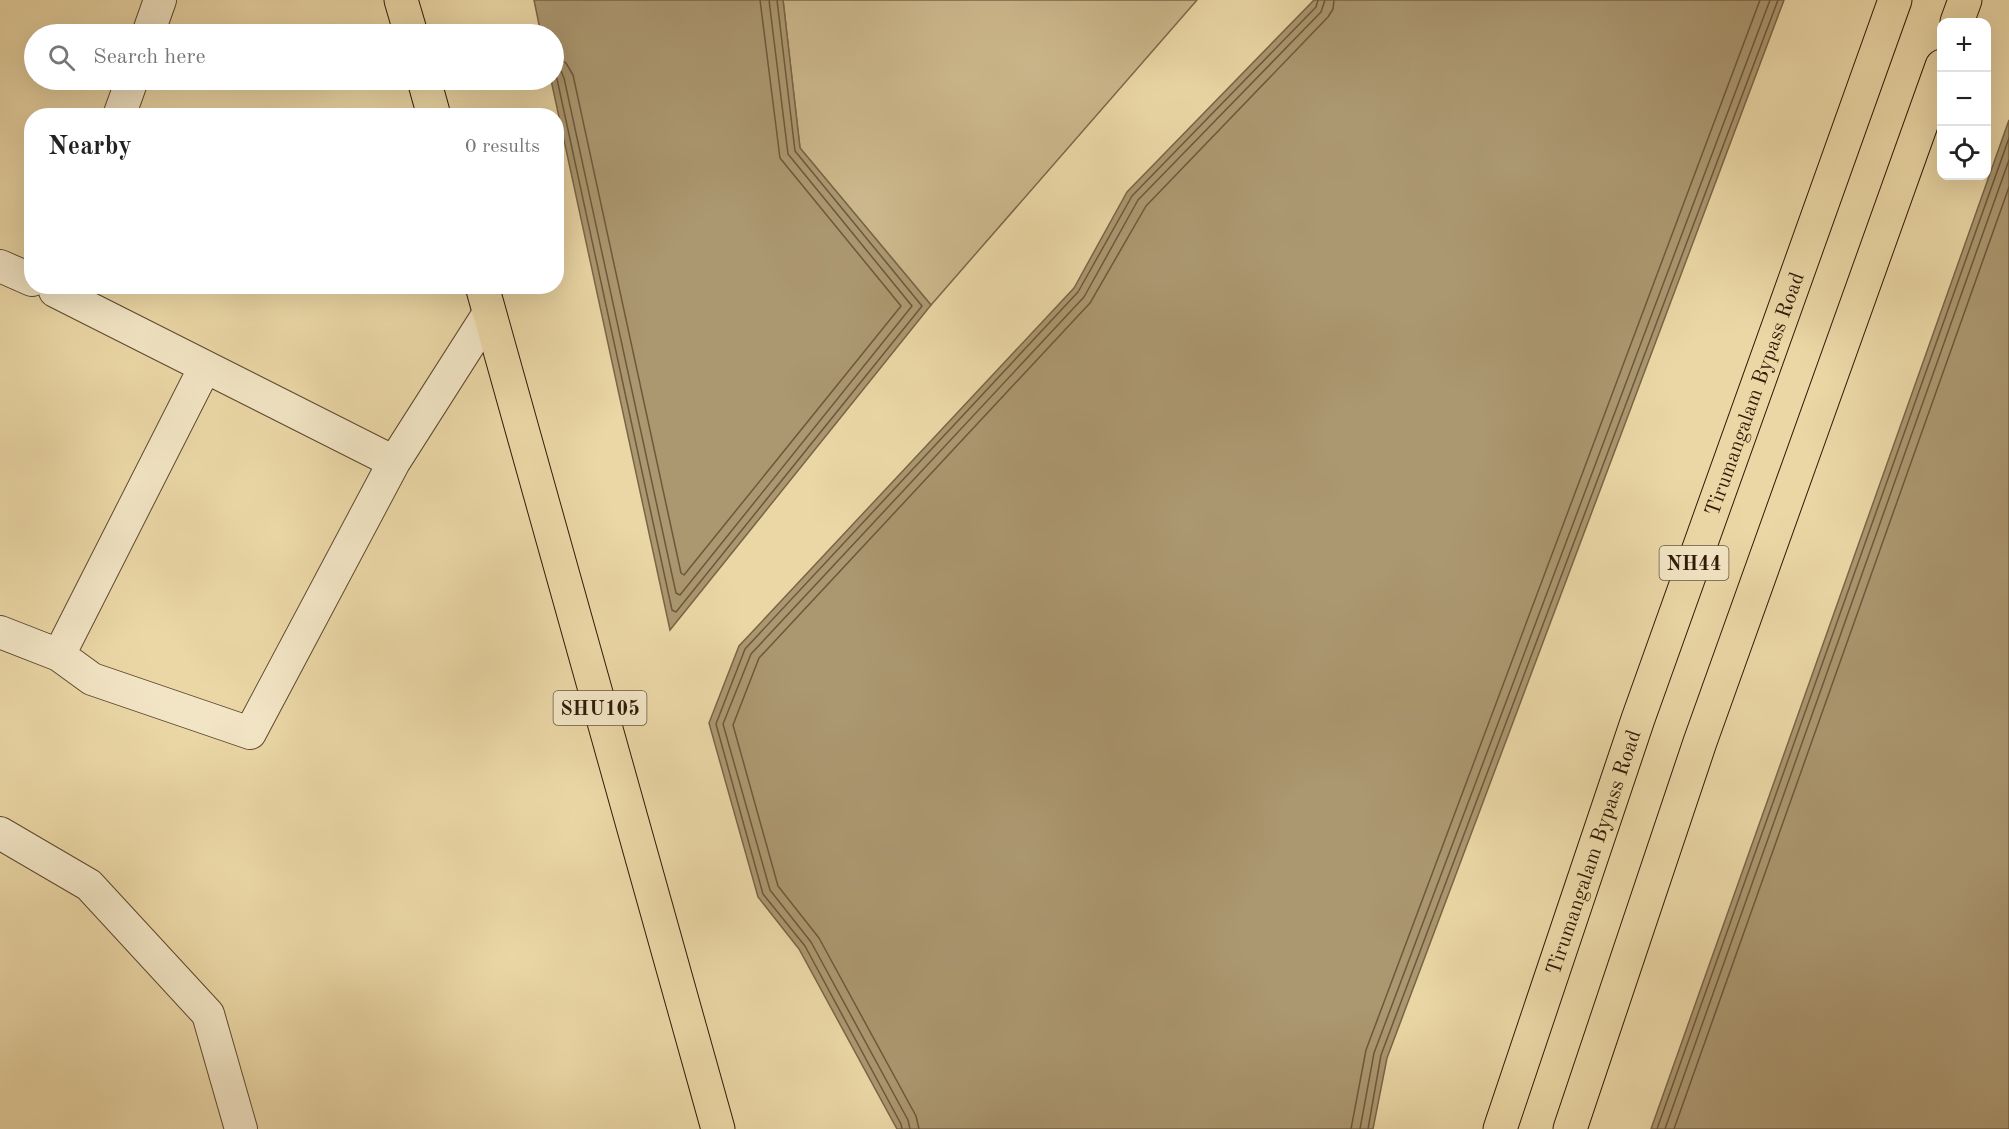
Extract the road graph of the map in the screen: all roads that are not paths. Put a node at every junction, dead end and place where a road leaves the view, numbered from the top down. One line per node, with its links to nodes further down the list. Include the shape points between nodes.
1 (160, 0): 6 (street)
2 (401, 0): 7 (main road)
3 (1895, 0): 24 (main road, Tirumangalam Bypass Road / NH44, via 1638,719)
4 (1965, 0): 5 (main road)
5 (1958, 18)
6 (152, 24)
7 (408, 24)
8 (1939, 72): 25 (main road, NH44, via 1700,741)
9 (128, 90): 11 (street)
10 (427, 90): 12 (main road)
11 (121, 108)
12 (432, 108)
13 (0, 266): 14 (street)
14 (24, 276)
15 (63, 294): 17 (street)
16 (485, 300): 18 (street); 23 (main road, SHU105)
17 (205, 367): 18 (street); 20 (street)
18 (394, 462): 20 (street, via 250,733 92,679)
19 (0, 632): 20 (street)
20 (59, 655)
21 (0, 833): 22 (street, via 89,885 208,1014)
22 (241, 1129)
23 (718, 1129)
24 (1500, 1129)
25 (1570, 1129)

